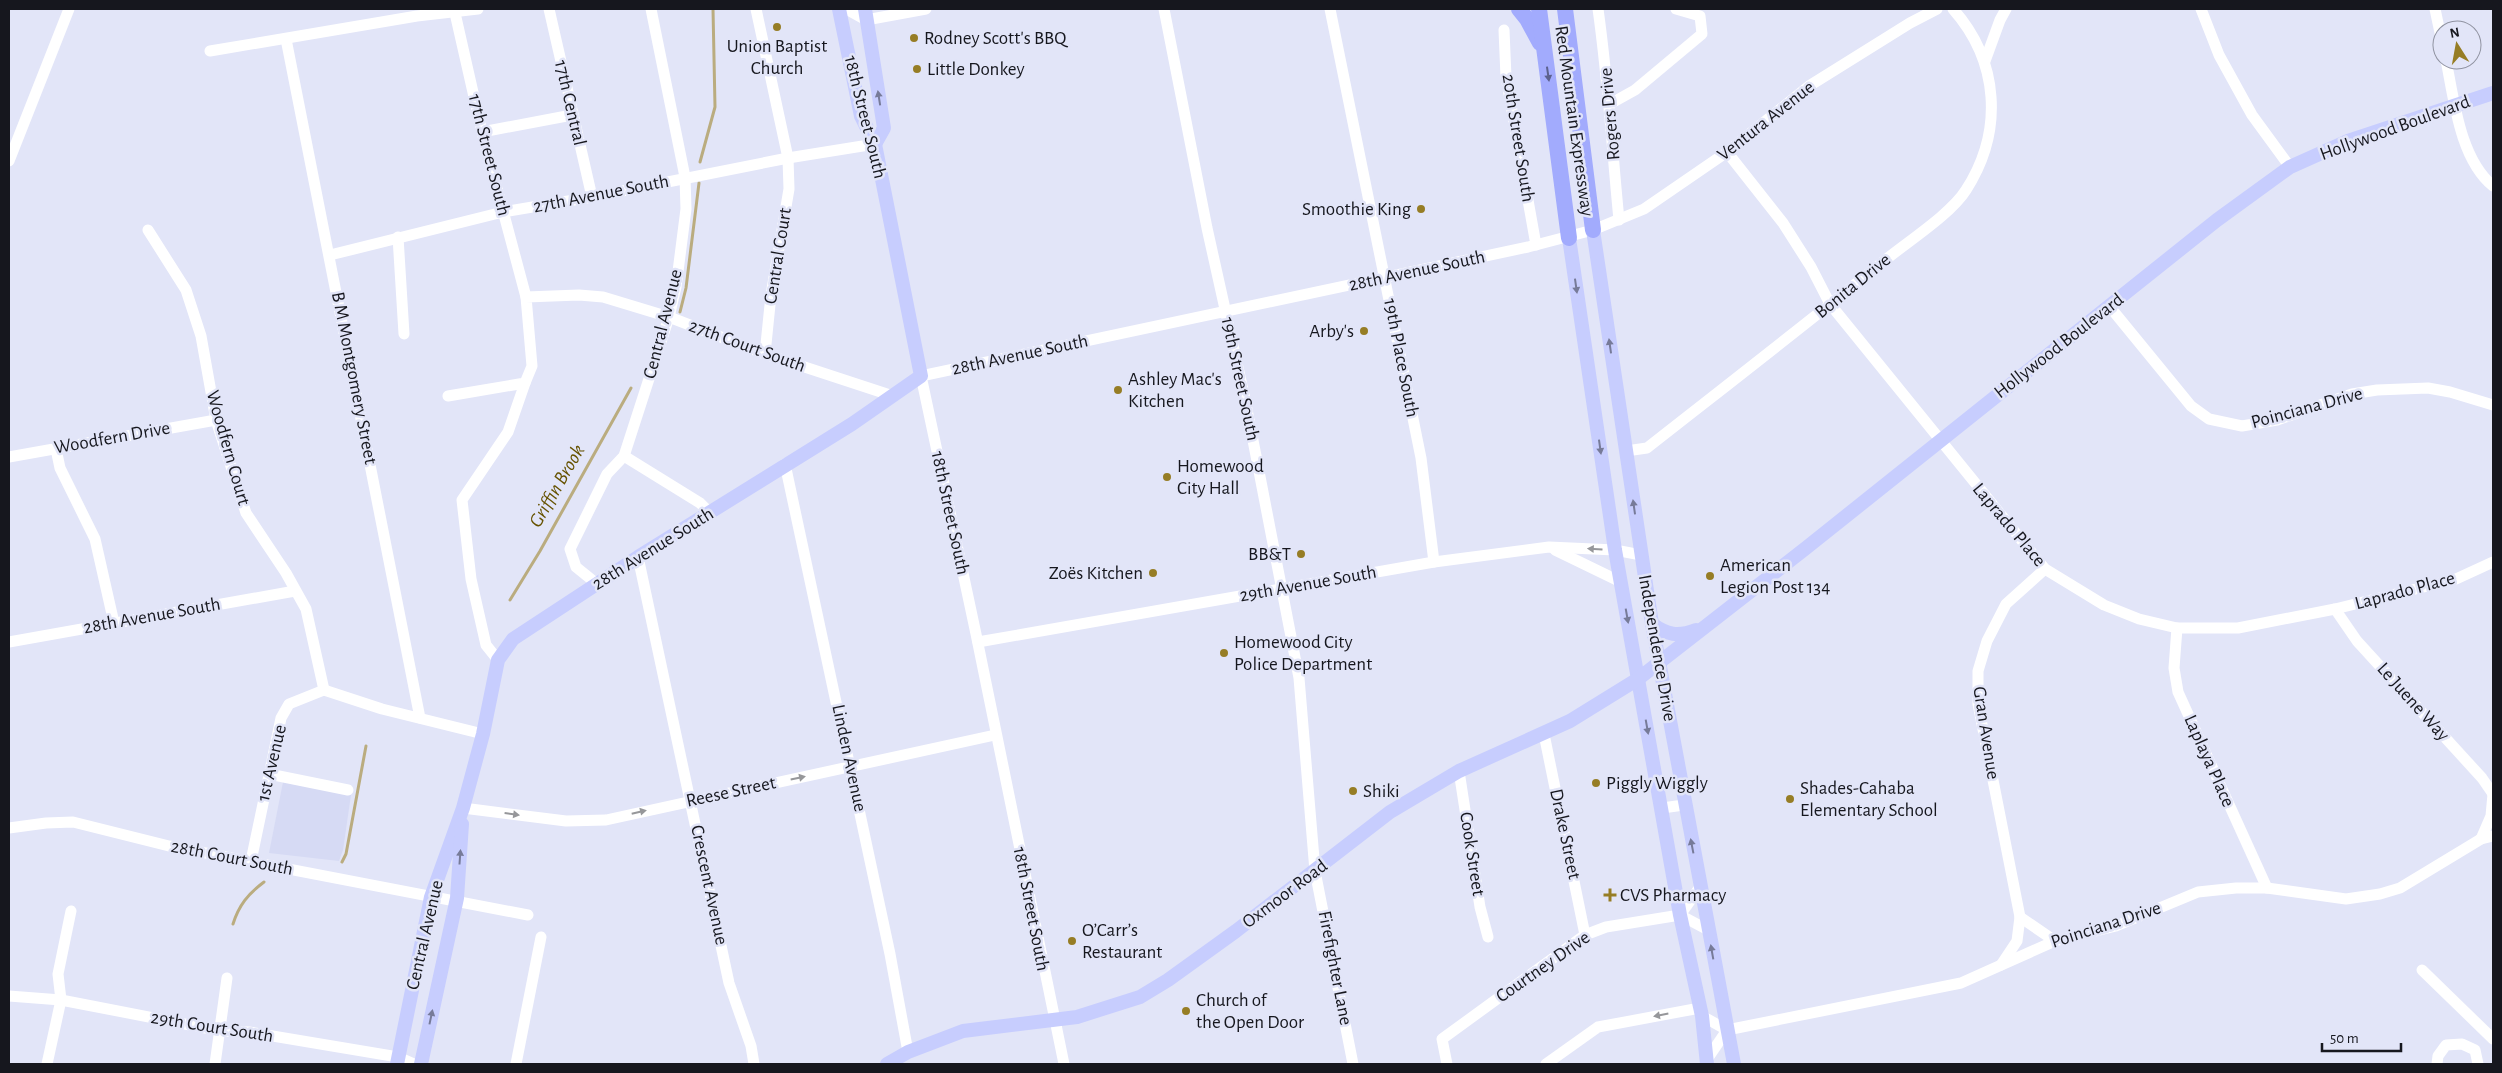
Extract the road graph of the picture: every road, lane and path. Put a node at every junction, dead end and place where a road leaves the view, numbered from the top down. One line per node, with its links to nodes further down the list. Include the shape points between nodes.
1 (69, 9): 41 (street)
2 (478, 9): 23 (street)
3 (549, 9): 36 (street, 17th Central)
4 (651, 9): 43 (street, Central Avenue)
5 (756, 9): 40 (street, Central Court)
6 (840, 9): 38 (main road, 18th Street South, via 861,116)
7 (846, 9): 24 (street)
8 (926, 9): 24 (street)
9 (1164, 9): 58 (street, 19th Street South)
10 (1330, 9): 54 (street, 19th Place South)
11 (1519, 9): 30 (highway)
12 (1539, 9): 30 (highway, Red Mountain Expressway)
13 (1565, 9): 28 (highway, Red Mountain Expressway)
14 (1576, 9): 28 (highway)
15 (1598, 9): 34 (street, Rogers Drive)
16 (1676, 9): 34 (street, via 1700,16 1702,34 1635,90)
17 (1917, 9): 25 (street)
18 (1937, 9): 25 (street, Ventura Avenue)
19 (1953, 9): 31 (street, Bonita Drive, via 1970,27)
20 (2006, 9): 31 (street, Bonita Drive)
21 (2201, 9): 42 (street, via 2219,55 2252,114)
22 (416, 12): 23 (street); 27 (street)
23 (456, 13): 37 (street, 17th Street South)
24 (865, 14): 38 (main road, one-way to 24, via 884,128)
25 (1910, 22): 39 (street, Ventura Avenue, via 1808,86)
26 (1504, 30): 52 (street, 20th Street South, via 1506,77)
27 (286, 39): 29 (street); 53 (street, B M Montgomery Street)
28 (1570, 41): 49 (highway, Red Mountain Expressway)
29 (210, 50)
30 (1545, 54): 51 (highway, Red Mountain Expressway, one-way to 51)
31 (1985, 61): 56 (street, Bonita Drive, via 1992,105 1989,139 1966,191)
32 (2448, 70): 35 (street)
33 (2493, 92): 35 (main road, Hollywood Boulevard)
34 (1608, 105): 47 (street, Rogers Drive)
35 (2456, 107): 42 (main road, Hollywood Boulevard, via 2348,141); 44 (street, via 2471,161)
36 (572, 114): 37 (street); 45 (street, 17th Central)
37 (482, 132): 46 (street, 17th Street South)
38 (875, 144): 40 (street, 27th Avenue South); 62 (main road, 18th Street South)
39 (1727, 152): 47 (street, Ventura Avenue, via 1644,209); 56 (street, Laprado Place, via 1783,223)
40 (788, 158): 43 (street, 27th Avenue South); 61 (street, Central Court, via 788,189)
41 (9, 161)
42 (2290, 167): 57 (main road, Hollywood Boulevard, via 2217,220)
43 (685, 177): 45 (street, 27th Avenue South); 59 (street, Central Avenue, via 686,208)
44 (2493, 186)
45 (592, 197): 46 (street, 27th Avenue South)
46 (503, 212): 50 (street, 27th Avenue South); 55 (street, 17th Street South)
47 (1619, 220): 49 (street, Ventura Avenue)
48 (148, 230): 67 (street, Woodfern Court, via 186,290 201,336)
49 (1593, 230): 51 (street, 28th Avenue South); 70 (main road, Independence Drive, one-way to 49)
50 (398, 237): 53 (street, 27th Avenue South); 60 (street)
51 (1569, 238): 52 (street, 28th Avenue South); 76 (main road, Independence Drive, one-way to 76)
52 (1536, 245): 54 (street, 28th Avenue South)
53 (330, 255): 98 (street, B M Montgomery Street)
54 (1385, 278): 58 (street, 28th Avenue South); 79 (street, 19th Place South, via 1421,458)
55 (526, 297): 59 (street, 27th Court South, via 602,297); 63 (street, via 532,366)
56 (1830, 304): 68 (street, Laprado Place); 70 (street, Bonita Drive, via 1647,448)
57 (2110, 307): 66 (street, Poinciana Drive, via 2191,406 2209,419 2242,426 2277,420 2352,394 2377,390 2428,388); 68 (main road, Hollywood Boulevard)
58 (1226, 310): 62 (street, 28th Avenue South); 84 (street, 19th Street South, via 1264,492)
59 (669, 317): 61 (street, 27th Court South); 71 (street, Central Avenue)
60 (404, 334)
61 (765, 354): 65 (street, 27th Court South)
62 (921, 376): 65 (main road, 28th Avenue South); 93 (street, 18th Street South)
63 (524, 384): 64 (street); 94 (street, via 508,432 462,500 471,579 486,645)
64 (448, 396)
65 (893, 396): 73 (main road, 28th Avenue South)
66 (2493, 405)
67 (216, 420): 69 (street, Woodfern Drive); 85 (street, Woodfern Court, via 246,513)
68 (1939, 440): 81 (street, Laprado Place); 89 (main road, Hollywood Boulevard)
69 (56, 449): 72 (street, Woodfern Drive); 87 (street, via 60,468 94,539)
70 (1626, 451): 77 (main road, Independence Drive, one-way to 70)
71 (624, 456): 74 (street, via 700,503); 83 (street, Central Avenue, via 607,474 570,548 576,567)
72 (9, 457)
73 (786, 464): 74 (main road, 28th Avenue South); 102 (street, Linden Avenue)
74 (710, 513): 78 (main road, 28th Avenue South)
75 (1549, 547): 76 (street, 29th Avenue South, one-way to 75); 79 (street, 29th Avenue South); 82 (street)
76 (1615, 550): 77 (street, 29th Avenue South); 82 (main road, Independence Drive)
77 (1641, 555): 88 (main road, Independence Drive)
78 (638, 557): 83 (main road, 28th Avenue South); 107 (street, Crescent Avenue)
79 (1434, 562): 84 (street, 29th Avenue South)
80 (2493, 562): 86 (street, Laprado Place, via 2456,579)
81 (2045, 569): 90 (street, Laprado Place, via 2104,605 2139,619); 123 (street, Gran Avenue, via 2006,604 1986,641 1978,671 1978,704)
82 (1621, 582): 96 (main road, Independence Drive, one-way to 96)
83 (597, 584): 91 (main road, 28th Avenue South)
84 (1280, 589): 93 (street, 29th Avenue South); 115 (street, 19th Street South, via 1299,678)
85 (295, 591): 87 (street, 28th Avenue South); 97 (street, Woodfern Court, via 306,609)
86 (2335, 609): 90 (street, Laprado Place, via 2238,628); 106 (street, Le Juene Way, via 2358,641)
87 (114, 623): 92 (street, 28th Avenue South)
88 (1652, 624): 89 (main road, via 1662,632 1681,636); 95 (main road, Independence Drive)
89 (1706, 627): 95 (main road, Hollywood Boulevard)
90 (2178, 628): 117 (street, Laplaya Place, via 2174,668 2178,692)
91 (514, 639): 94 (main road, Central Avenue)
92 (9, 642)
93 (978, 642): 101 (street, 18th Street South)
94 (498, 660): 99 (main road, Central Avenue)
95 (1659, 662): 96 (main road, Oxmoor Road); 108 (main road, Independence Drive)
96 (1638, 679): 100 (main road, Oxmoor Road, via 1570,722); 110 (main road, Independence Drive, one-way to 110)
97 (324, 690): 98 (street); 104 (street, 1st Avenue, via 290,704 281,718)
98 (420, 718): 99 (street)
99 (483, 734): 109 (main road, Central Avenue)
100 (1544, 734): 103 (main road, Oxmoor Road); 125 (street, Drake Street)
101 (996, 735): 102 (street, Reese Street); 135 (street, 18th Street South)
102 (851, 767): 107 (street, Reese Street, one-way to 102); 139 (street, Linden Avenue)
103 (1459, 771): 115 (main road, Oxmoor Road, via 1390,812); 127 (street, Cook Street, via 1480,907)
104 (269, 774): 105 (street); 114 (street, 1st Avenue)
105 (348, 790)
106 (2493, 794): 113 (street, via 2491,816)
107 (691, 800): 109 (street, Reese Street, one-way to 107, via 566,821 591,821); 147 (street, Crescent Avenue, via 730,983)
108 (1684, 805): 110 (street); 116 (main road, Independence Drive, one-way to 108)
109 (464, 808): 118 (main road, Central Avenue); 119 (main road, Central Avenue, one-way to 109)
110 (1662, 808): 122 (main road, Independence Drive)
111 (9, 828): 114 (street, 28th Court South, via 73,822 169,846)
112 (2493, 836): 113 (street, Poinciana Drive)
113 (2481, 839): 117 (street, Poinciana Drive, via 2400,888 2380,894 2346,899)
114 (251, 861): 118 (street, 28th Court South)
115 (1315, 871): 135 (main road, Oxmoor Road, via 1168,980 1140,997 1077,1017); 150 (street, Firefighter Lane)
116 (1700, 887): 122 (street); 124 (main road, Independence Drive)
117 (2267, 888): 128 (street, Poinciana Drive, via 2198,892 2116,926)
118 (431, 897): 119 (street, 28th Court South); 140 (main road, Central Avenue)
119 (456, 900): 121 (street, 28th Court South); 145 (main road, Central Avenue, one-way to 119)
120 (71, 912): 133 (street, via 58,974)
121 (528, 914)
122 (1680, 915): 124 (street); 125 (street, Courtney Drive, via 1606,926); 134 (main road, Independence Drive)
123 (2020, 917): 128 (street); 129 (street, Gran Avenue, via 2017,941)
124 (1708, 930): 136 (main road, Independence Drive, one-way to 124)
125 (1585, 935): 151 (street, Courtney Drive, via 1442,1039)
126 (541, 937): 146 (street)
127 (1488, 937)
128 (2054, 941): 129 (street, Poinciana Drive)
129 (2000, 967): 136 (street, Poinciana Drive, via 1935,990)
130 (2422, 970): 138 (street)
131 (227, 978): 137 (street)
132 (9, 996): 133 (street, 29th Court South)
133 (61, 1000): 137 (street, 29th Court South); 142 (street)
134 (1701, 1012): 136 (street); 141 (main road, Independence Drive); 152 (street, one-way to 152, via 1598,1027)
135 (1053, 1019): 139 (main road, Oxmoor Road, via 963,1031); 149 (street, 18th Street South)
136 (1726, 1030): 141 (street); 153 (main road, Independence Drive)
137 (221, 1031): 140 (street, 29th Court South, via 249,1032); 143 (street)
138 (2493, 1039)
139 (908, 1052): 148 (main road, Oxmoor Road)
140 (398, 1061): 144 (street, 29th Court South)
141 (1707, 1063)
142 (46, 1064)
143 (215, 1064)
144 (414, 1064)
145 (421, 1064)
146 (516, 1064)
147 (754, 1064)
148 (887, 1064)
149 (1064, 1064)
150 (1353, 1064)
151 (1447, 1064)
152 (1546, 1064)
153 (1734, 1064)
154 (2437, 1064): 155 (street, via 2438,1056 2446,1045 2462,1044 2475,1050)
155 (2478, 1064)

